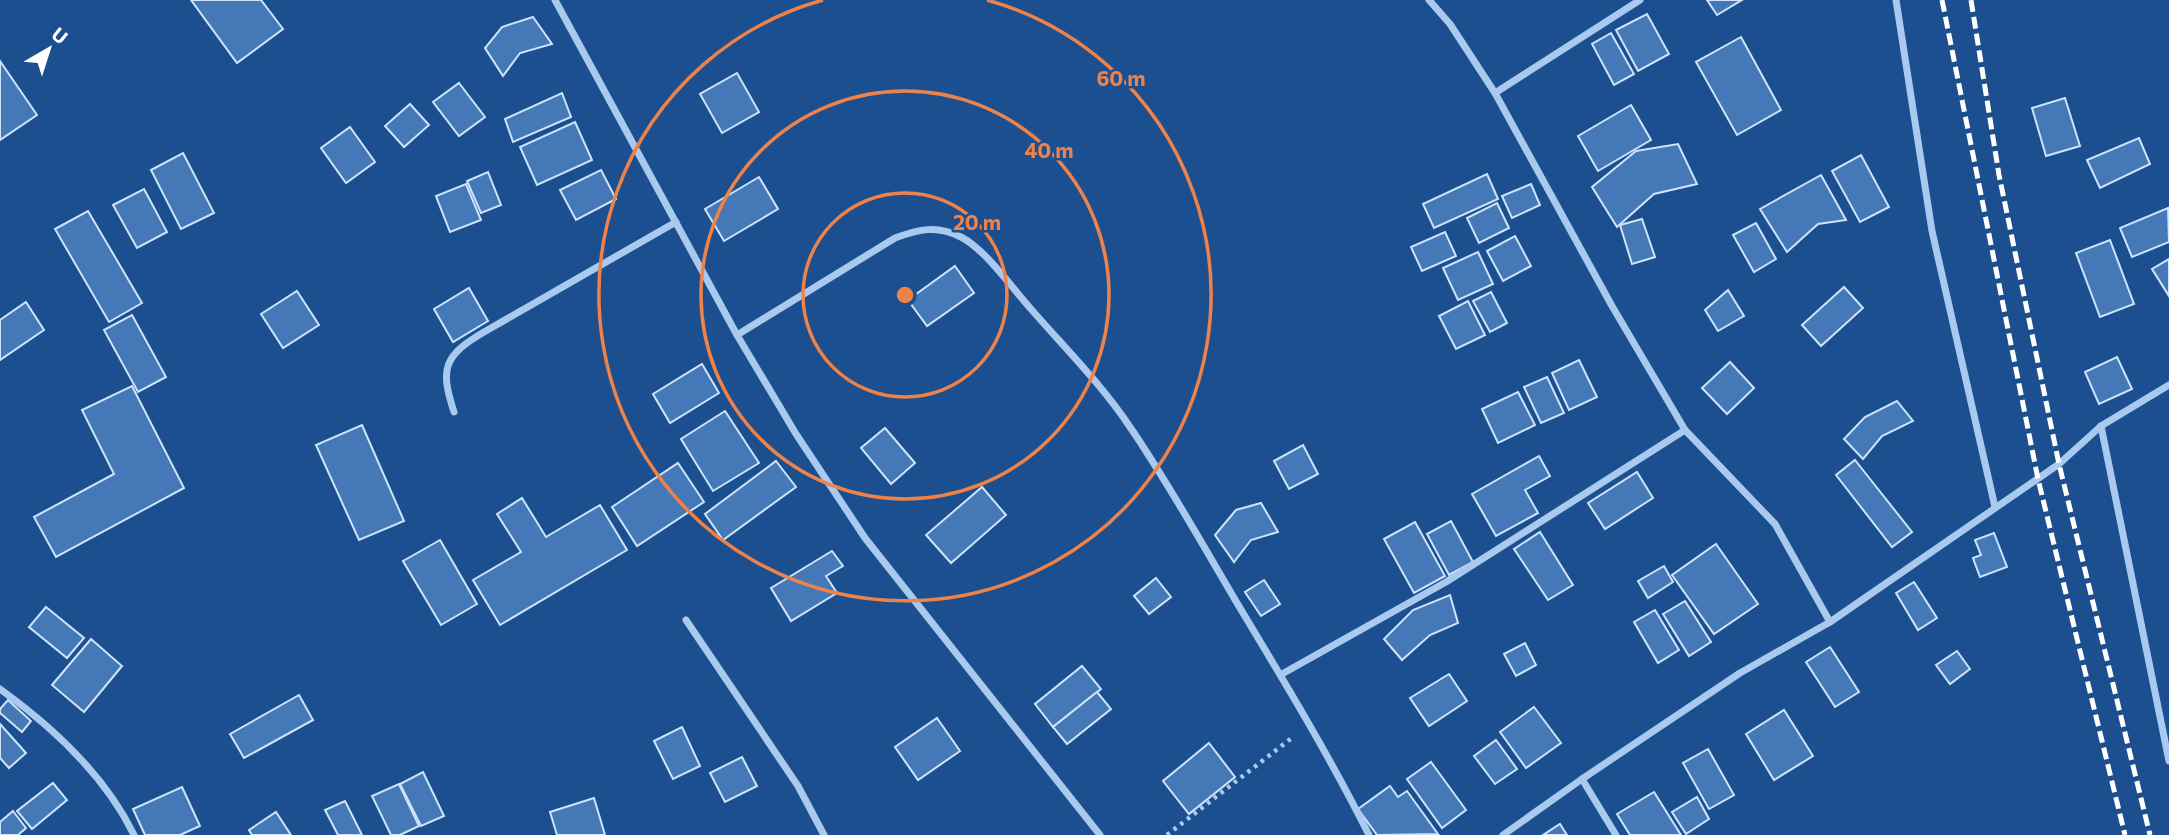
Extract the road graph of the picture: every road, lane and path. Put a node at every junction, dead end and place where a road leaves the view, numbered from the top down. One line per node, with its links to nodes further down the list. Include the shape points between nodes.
1 (555, 0): 6 (street)
2 (1429, 0): 5 (street)
3 (1640, 0): 5 (street)
4 (1896, 0): 12 (street, via 1932,231)
5 (1495, 93): 11 (street)
6 (676, 222): 7 (street); 9 (street, via 456,352 447,367 445,385)
7 (737, 335): 15 (street, via 895,238 919,229 942,229 964,238 1056,337 1129,426); 22 (street, via 864,538)
8 (2169, 385): 10 (street)
9 (454, 412)
10 (2102, 426): 12 (street, via 2059,464); 18 (street)
11 (1685, 430): 14 (street, via 1775,524); 15 (street, via 1446,582)
12 (1994, 507): 14 (street)
13 (686, 620): 21 (street, via 798,786)
14 (1830, 622): 19 (street, via 1740,673)
15 (1282, 674): 17 (street)
16 (0, 689): 20 (street, via 63,741 106,786)
17 (1309, 726): 23 (path); 24 (street)
18 (2169, 761)
19 (1582, 779): 25 (street); 26 (street)
20 (134, 835)
21 (824, 835)
22 (1100, 835)
23 (1167, 835)
24 (1369, 835)
25 (1503, 835)
26 (1616, 835)

